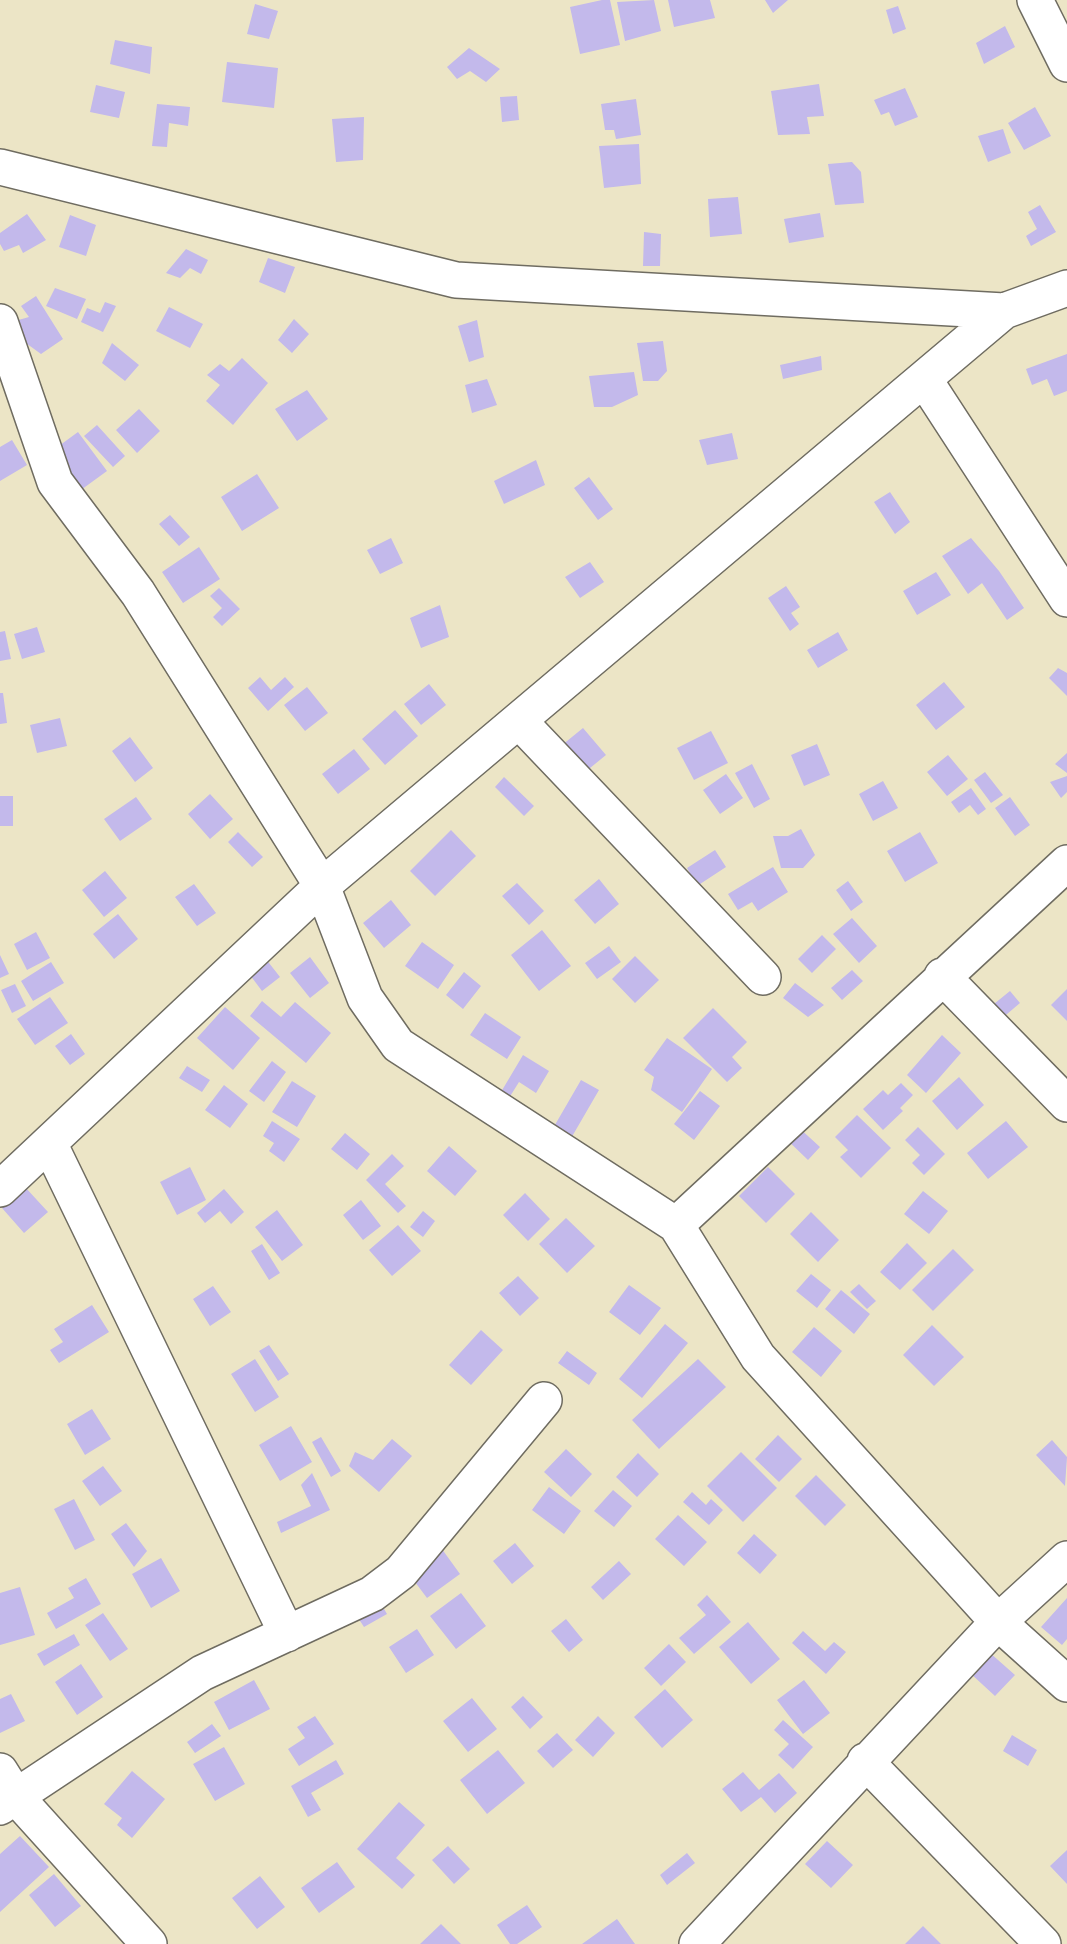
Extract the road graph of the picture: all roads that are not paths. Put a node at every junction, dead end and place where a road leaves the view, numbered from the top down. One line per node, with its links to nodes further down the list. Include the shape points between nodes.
1 (1035, 0): 2 (street)
2 (1067, 64)
3 (0, 167): 5 (street, via 456,280)
4 (1067, 288): 5 (street)
5 (1004, 311): 7 (street)
6 (0, 321): 11 (street, via 55,482 138,593)
7 (924, 379): 8 (street); 9 (street)
8 (1067, 599)
9 (519, 721): 11 (street); 13 (street)
10 (1067, 863): 12 (street)
11 (322, 886): 15 (street); 17 (street, via 365,998 398,1045)
12 (942, 976): 14 (street); 17 (street)
13 (763, 977)
14 (1067, 1104)
15 (49, 1143): 16 (street); 21 (street)
16 (0, 1189)
17 (676, 1225): 20 (street, via 758,1357)
18 (544, 1400): 21 (street, via 401,1572 372,1594)
19 (1067, 1559): 20 (street)
20 (998, 1622): 22 (street); 23 (street)
21 (288, 1634): 24 (street, via 202,1674)
22 (1067, 1684)
23 (865, 1761): 26 (street); 27 (street)
24 (6, 1792): 25 (street)
25 (149, 1944)
26 (697, 1944)
27 (1044, 1944)

